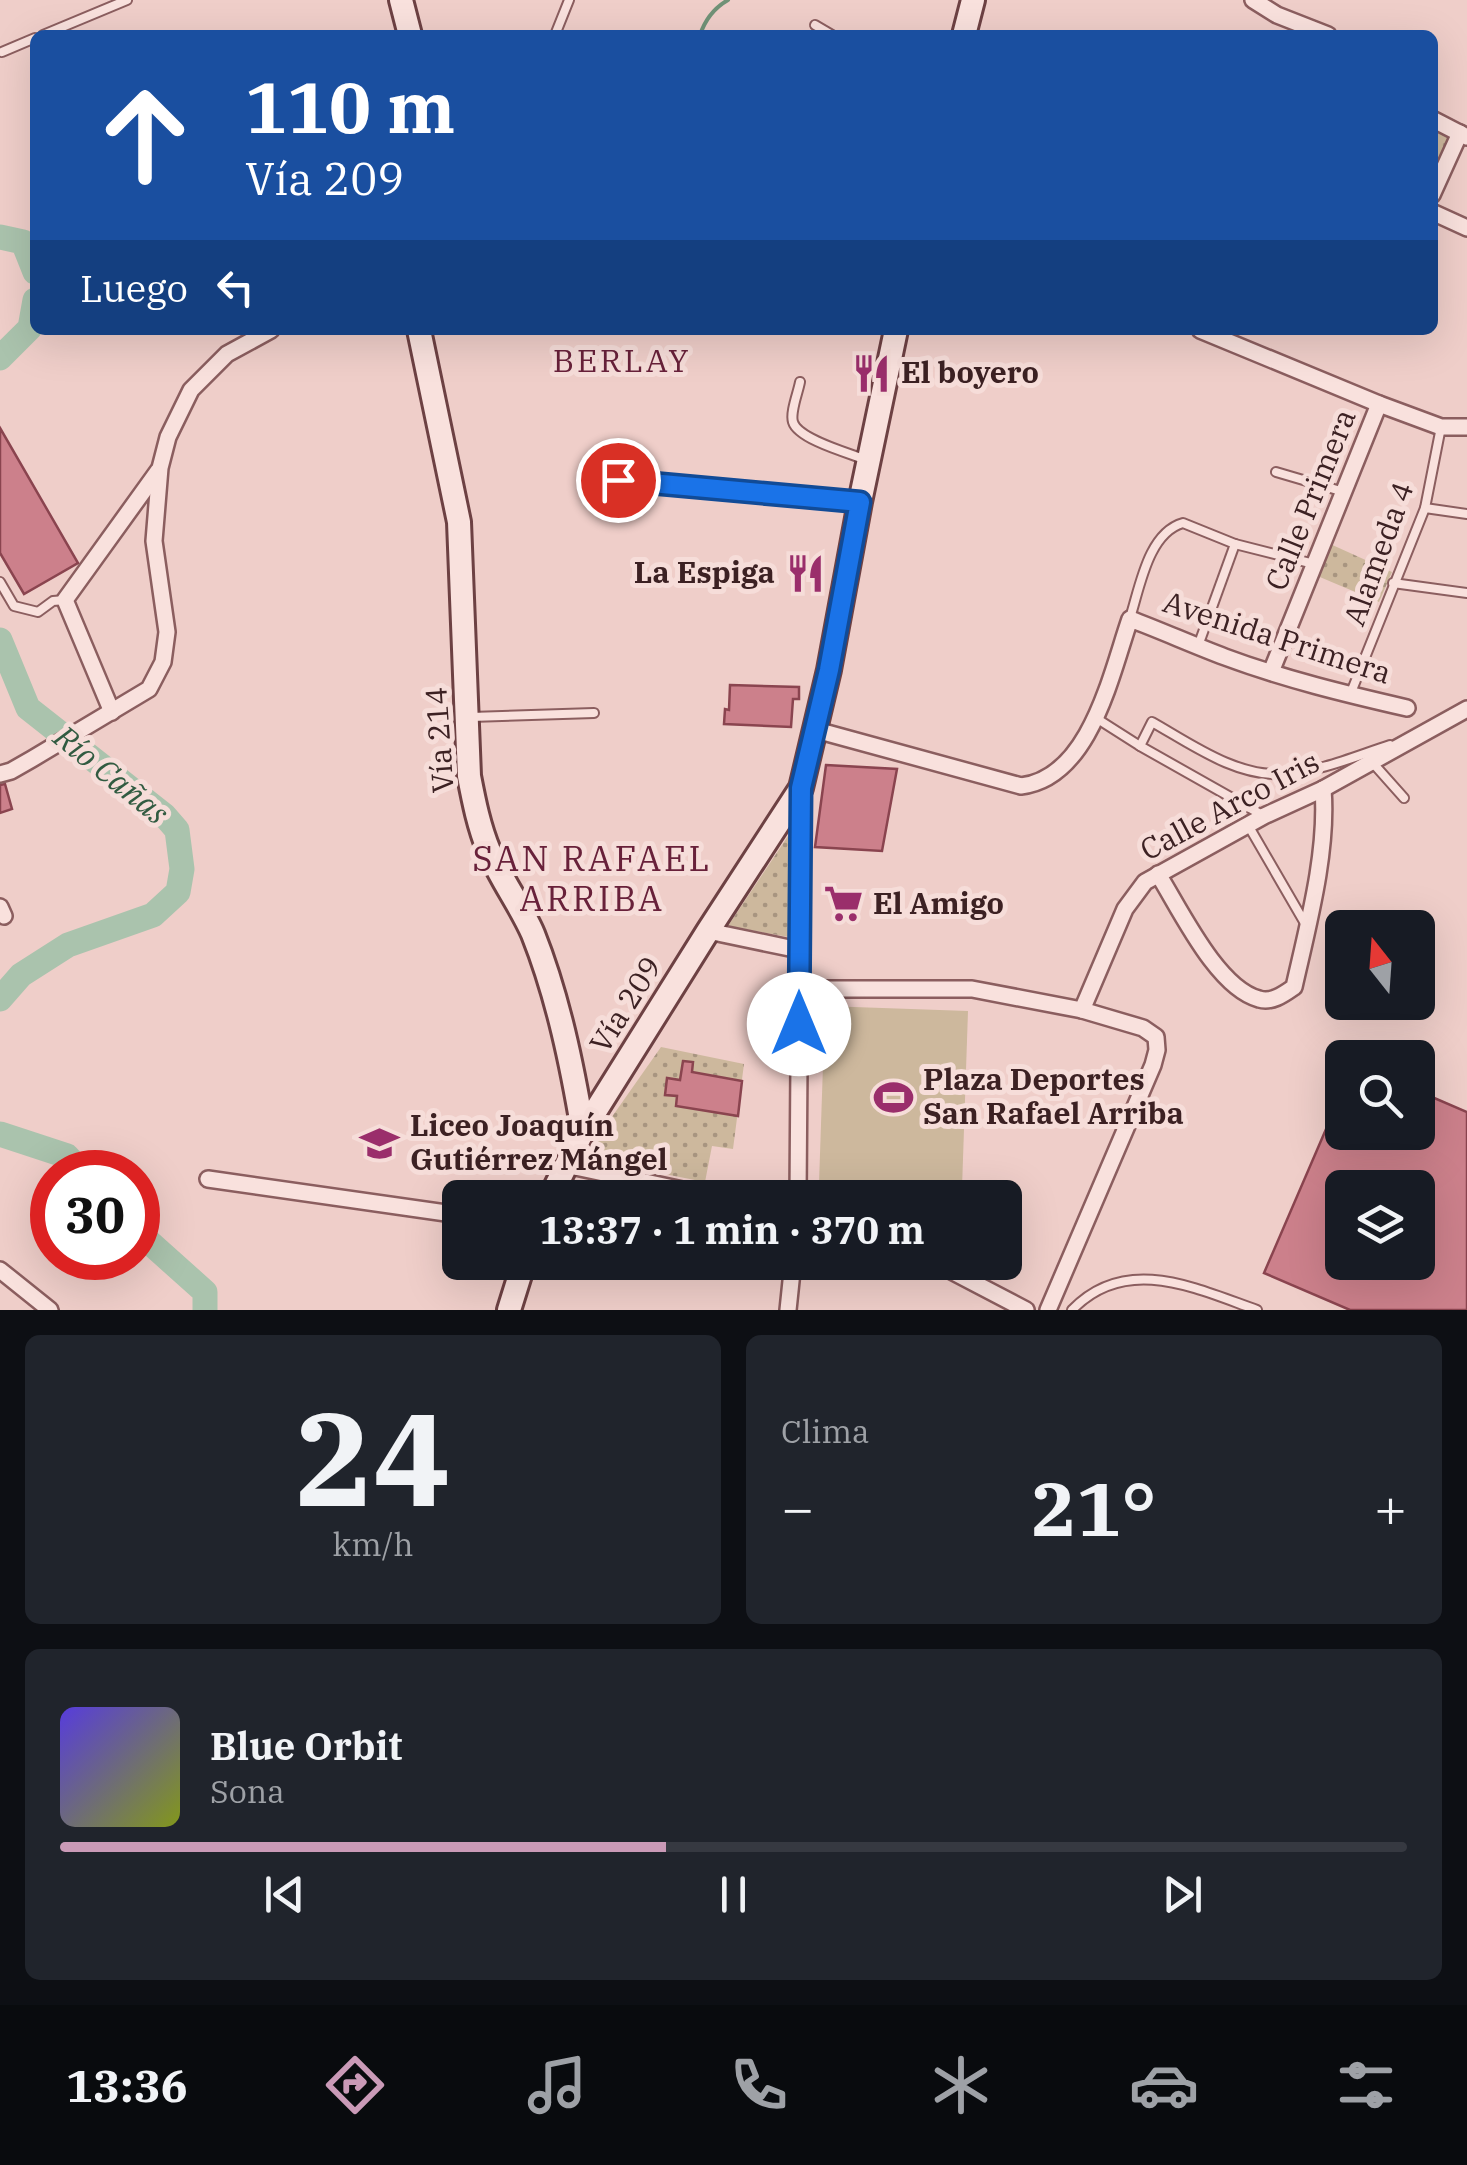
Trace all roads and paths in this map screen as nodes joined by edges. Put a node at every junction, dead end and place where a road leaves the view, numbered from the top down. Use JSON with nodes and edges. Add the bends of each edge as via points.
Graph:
{"nodes":[{"id":1,"x":127,"y":0,"type":"edge"},
{"id":2,"x":400,"y":0,"type":"edge"},
{"id":3,"x":569,"y":0,"type":"edge"},
{"id":4,"x":973,"y":0,"type":"edge"},
{"id":5,"x":1253,"y":0,"type":"edge"},
{"id":6,"x":1280,"y":7,"type":"edge"},
{"id":7,"x":814,"y":24,"type":"dead end"},
{"id":8,"x":55,"y":30,"type":"edge"},
{"id":9,"x":409,"y":30,"type":"edge"},
{"id":10,"x":557,"y":30,"type":"edge"},
{"id":11,"x":824,"y":30,"type":"edge"},
{"id":12,"x":965,"y":30,"type":"edge"},
{"id":13,"x":1319,"y":30,"type":"edge"},
{"id":14,"x":30,"y":40,"type":"edge"},
{"id":15,"x":2,"y":52,"type":"dead end"},
{"id":16,"x":1438,"y":121,"type":"edge"},
{"id":17,"x":1463,"y":135,"type":"edge"},
{"id":18,"x":1438,"y":183,"type":"edge"},
{"id":19,"x":1438,"y":215,"type":"edge"},
{"id":20,"x":1467,"y":228,"type":"edge"},
{"id":21,"x":262,"y":335,"type":"edge"},
{"id":22,"x":420,"y":335,"type":"edge"},
{"id":23,"x":891,"y":335,"type":"edge"},
{"id":24,"x":1212,"y":335,"type":"edge"},
{"id":25,"x":800,"y":382,"type":"dead end"},
{"id":26,"x":1379,"y":404,"type":"junction"},
{"id":27,"x":1441,"y":427,"type":"junction"},
{"id":28,"x":1467,"y":427,"type":"edge"},
{"id":29,"x":868,"y":461,"type":"junction"},
{"id":30,"x":160,"y":468,"type":"junction"},
{"id":31,"x":1276,"y":472,"type":"dead end"},
{"id":32,"x":618,"y":480,"type":"dead end"},
{"id":33,"x":1345,"y":492,"type":"junction"},
{"id":34,"x":860,"y":502,"type":"junction"},
{"id":35,"x":1424,"y":508,"type":"junction"},
{"id":36,"x":1467,"y":514,"type":"edge"},
{"id":37,"x":1235,"y":544,"type":"junction"},
{"id":38,"x":1314,"y":564,"type":"junction"},
{"id":39,"x":0,"y":582,"type":"edge"},
{"id":40,"x":1393,"y":582,"type":"junction"},
{"id":41,"x":1467,"y":594,"type":"edge"},
{"id":42,"x":64,"y":600,"type":"junction"},
{"id":43,"x":1130,"y":619,"type":"junction"},
{"id":44,"x":1198,"y":646,"type":"junction"},
{"id":45,"x":1272,"y":672,"type":"junction"},
{"id":46,"x":1350,"y":695,"type":"junction"},
{"id":47,"x":1407,"y":708,"type":"dead end"},
{"id":48,"x":1467,"y":710,"type":"edge"},
{"id":49,"x":112,"y":712,"type":"junction"},
{"id":50,"x":594,"y":713,"type":"dead end"},
{"id":51,"x":467,"y":717,"type":"junction"},
{"id":52,"x":1096,"y":718,"type":"junction"},
{"id":53,"x":816,"y":730,"type":"junction"},
{"id":54,"x":1420,"y":735,"type":"junction"},
{"id":55,"x":1140,"y":746,"type":"junction"},
{"id":56,"x":1372,"y":762,"type":"junction"},
{"id":57,"x":0,"y":774,"type":"edge"},
{"id":58,"x":801,"y":788,"type":"junction"},
{"id":59,"x":1324,"y":789,"type":"junction"},
{"id":60,"x":1404,"y":798,"type":"dead end"},
{"id":61,"x":1264,"y":816,"type":"junction"},
{"id":62,"x":1248,"y":826,"type":"junction"},
{"id":63,"x":1158,"y":874,"type":"junction"},
{"id":64,"x":1308,"y":928,"type":"junction"},
{"id":65,"x":708,"y":931,"type":"junction"},
{"id":66,"x":799,"y":950,"type":"junction"},
{"id":67,"x":799,"y":989,"type":"junction"},
{"id":68,"x":1082,"y":1010,"type":"junction"},
{"id":69,"x":574,"y":1076,"type":"junction"},
{"id":70,"x":617,"y":1076,"type":"junction"},
{"id":71,"x":582,"y":1131,"type":"junction"},
{"id":72,"x":566,"y":1165,"type":"junction"},
{"id":73,"x":208,"y":1179,"type":"dead end"},
{"id":74,"x":559,"y":1180,"type":"edge"},
{"id":75,"x":636,"y":1180,"type":"edge"},
{"id":76,"x":798,"y":1180,"type":"edge"},
{"id":77,"x":442,"y":1212,"type":"edge"},
{"id":78,"x":0,"y":1270,"type":"edge"},
{"id":79,"x":518,"y":1280,"type":"edge"},
{"id":80,"x":791,"y":1280,"type":"edge"},
{"id":81,"x":968,"y":1280,"type":"edge"},
{"id":82,"x":50,"y":1310,"type":"edge"},
{"id":83,"x":509,"y":1310,"type":"edge"},
{"id":84,"x":788,"y":1310,"type":"edge"},
{"id":85,"x":1026,"y":1310,"type":"edge"},
{"id":86,"x":1048,"y":1310,"type":"edge"},
{"id":87,"x":1072,"y":1310,"type":"edge"},
{"id":88,"x":1257,"y":1310,"type":"edge"}],
"edges":[{"from":1,"to":8,"type":"lane"},
{"from":2,"to":9,"type":"main road"},
{"from":3,"to":10,"type":"lane"},
{"from":4,"to":12,"type":"main road"},
{"from":5,"to":6,"type":"street"},
{"from":6,"to":13,"type":"street"},
{"from":7,"to":11,"type":"lane"},
{"from":14,"to":15,"type":"lane"},
{"from":16,"to":17,"type":"street"},
{"from":17,"to":18,"type":"street"},
{"from":19,"to":20,"type":"street"},
{"from":21,"to":30,"type":"street","via":[[227,354],[191,390]]},
{"from":22,"to":51,"type":"main road","name":"Vía 214","via":[[458,522]]},
{"from":23,"to":29,"type":"main road","name":"Vía 209"},
{"from":24,"to":26,"type":"street"},
{"from":25,"to":29,"type":"lane","via":[[794,426]]},
{"from":26,"to":27,"type":"street"},
{"from":26,"to":33,"type":"street","name":"Calle Primera"},
{"from":27,"to":28,"type":"street"},
{"from":27,"to":35,"type":"lane","name":"Alameda 4"},
{"from":29,"to":34,"type":"main road","name":"Vía 209"},
{"from":30,"to":42,"type":"street"},
{"from":30,"to":49,"type":"street","via":[[154,541],[167,632],[163,662],[149,689]]},
{"from":31,"to":33,"type":"lane"},
{"from":32,"to":34,"type":"street"},
{"from":33,"to":38,"type":"street","name":"Calle Primera"},
{"from":34,"to":53,"type":"main road","name":"Vía 209"},
{"from":35,"to":36,"type":"lane"},
{"from":35,"to":40,"type":"lane","name":"Alameda 4"},
{"from":37,"to":38,"type":"lane"},
{"from":37,"to":43,"type":"lane","via":[[1176,525],[1152,553]]},
{"from":37,"to":44,"type":"lane"},
{"from":38,"to":45,"type":"street","name":"Calle Primera"},
{"from":39,"to":42,"type":"lane","via":[[14,606],[38,612]]},
{"from":40,"to":41,"type":"lane"},
{"from":40,"to":46,"type":"lane","name":"Alameda 4"},
{"from":42,"to":49,"type":"street"},
{"from":43,"to":44,"type":"street","name":"Avenida Primera"},
{"from":43,"to":52,"type":"street"},
{"from":44,"to":45,"type":"street","name":"Avenida Primera"},
{"from":45,"to":46,"type":"street","name":"Avenida Primera"},
{"from":46,"to":47,"type":"street","name":"Avenida Primera"},
{"from":48,"to":54,"type":"street","name":"Calle Arco Iris"},
{"from":49,"to":57,"type":"street"},
{"from":50,"to":51,"type":"lane"},
{"from":51,"to":69,"type":"main road","name":"Vía 214","via":[[476,815],[532,933]]},
{"from":52,"to":53,"type":"street","via":[[1060,768],[1021,786]]},
{"from":52,"to":55,"type":"lane"},
{"from":53,"to":58,"type":"main road","name":"Vía 209"},
{"from":54,"to":55,"type":"lane","via":[[1282,774],[1230,764],[1152,722]]},
{"from":54,"to":56,"type":"street","name":"Calle Arco Iris"},
{"from":55,"to":61,"type":"lane"},
{"from":56,"to":59,"type":"street","name":"Calle Arco Iris"},
{"from":56,"to":60,"type":"lane"},
{"from":58,"to":65,"type":"main road","name":"Vía 209"},
{"from":58,"to":66,"type":"street"},
{"from":59,"to":61,"type":"street","name":"Calle Arco Iris"},
{"from":59,"to":64,"type":"street"},
{"from":61,"to":62,"type":"street","name":"Calle Arco Iris"},
{"from":62,"to":63,"type":"street","name":"Calle Arco Iris"},
{"from":62,"to":64,"type":"lane"},
{"from":63,"to":64,"type":"street","via":[[1220,973],[1259,1000],[1294,987]]},
{"from":63,"to":68,"type":"street","name":"Calle Arco Iris","via":[[1125,908]]},
{"from":65,"to":66,"type":"street"},
{"from":65,"to":70,"type":"main road","name":"Vía 209"},
{"from":66,"to":67,"type":"street"},
{"from":67,"to":68,"type":"street","via":[[972,989]]},
{"from":67,"to":76,"type":"street"},
{"from":68,"to":86,"type":"street","via":[[1151,1032],[1157,1050]]},
{"from":69,"to":70,"type":"main road"},
{"from":69,"to":71,"type":"main road","name":"Vía 214"},
{"from":70,"to":71,"type":"main road","name":"Vía 209"},
{"from":71,"to":72,"type":"main road","name":"Vía 209"},
{"from":72,"to":74,"type":"main road","name":"Vía 209"},
{"from":72,"to":75,"type":"street"},
{"from":73,"to":77,"type":"street"},
{"from":78,"to":82,"type":"street"},
{"from":79,"to":83,"type":"main road"},
{"from":80,"to":84,"type":"street"},
{"from":81,"to":85,"type":"street"},
{"from":87,"to":88,"type":"lane","via":[[1115,1281],[1132,1278],[1186,1285]]}]}
